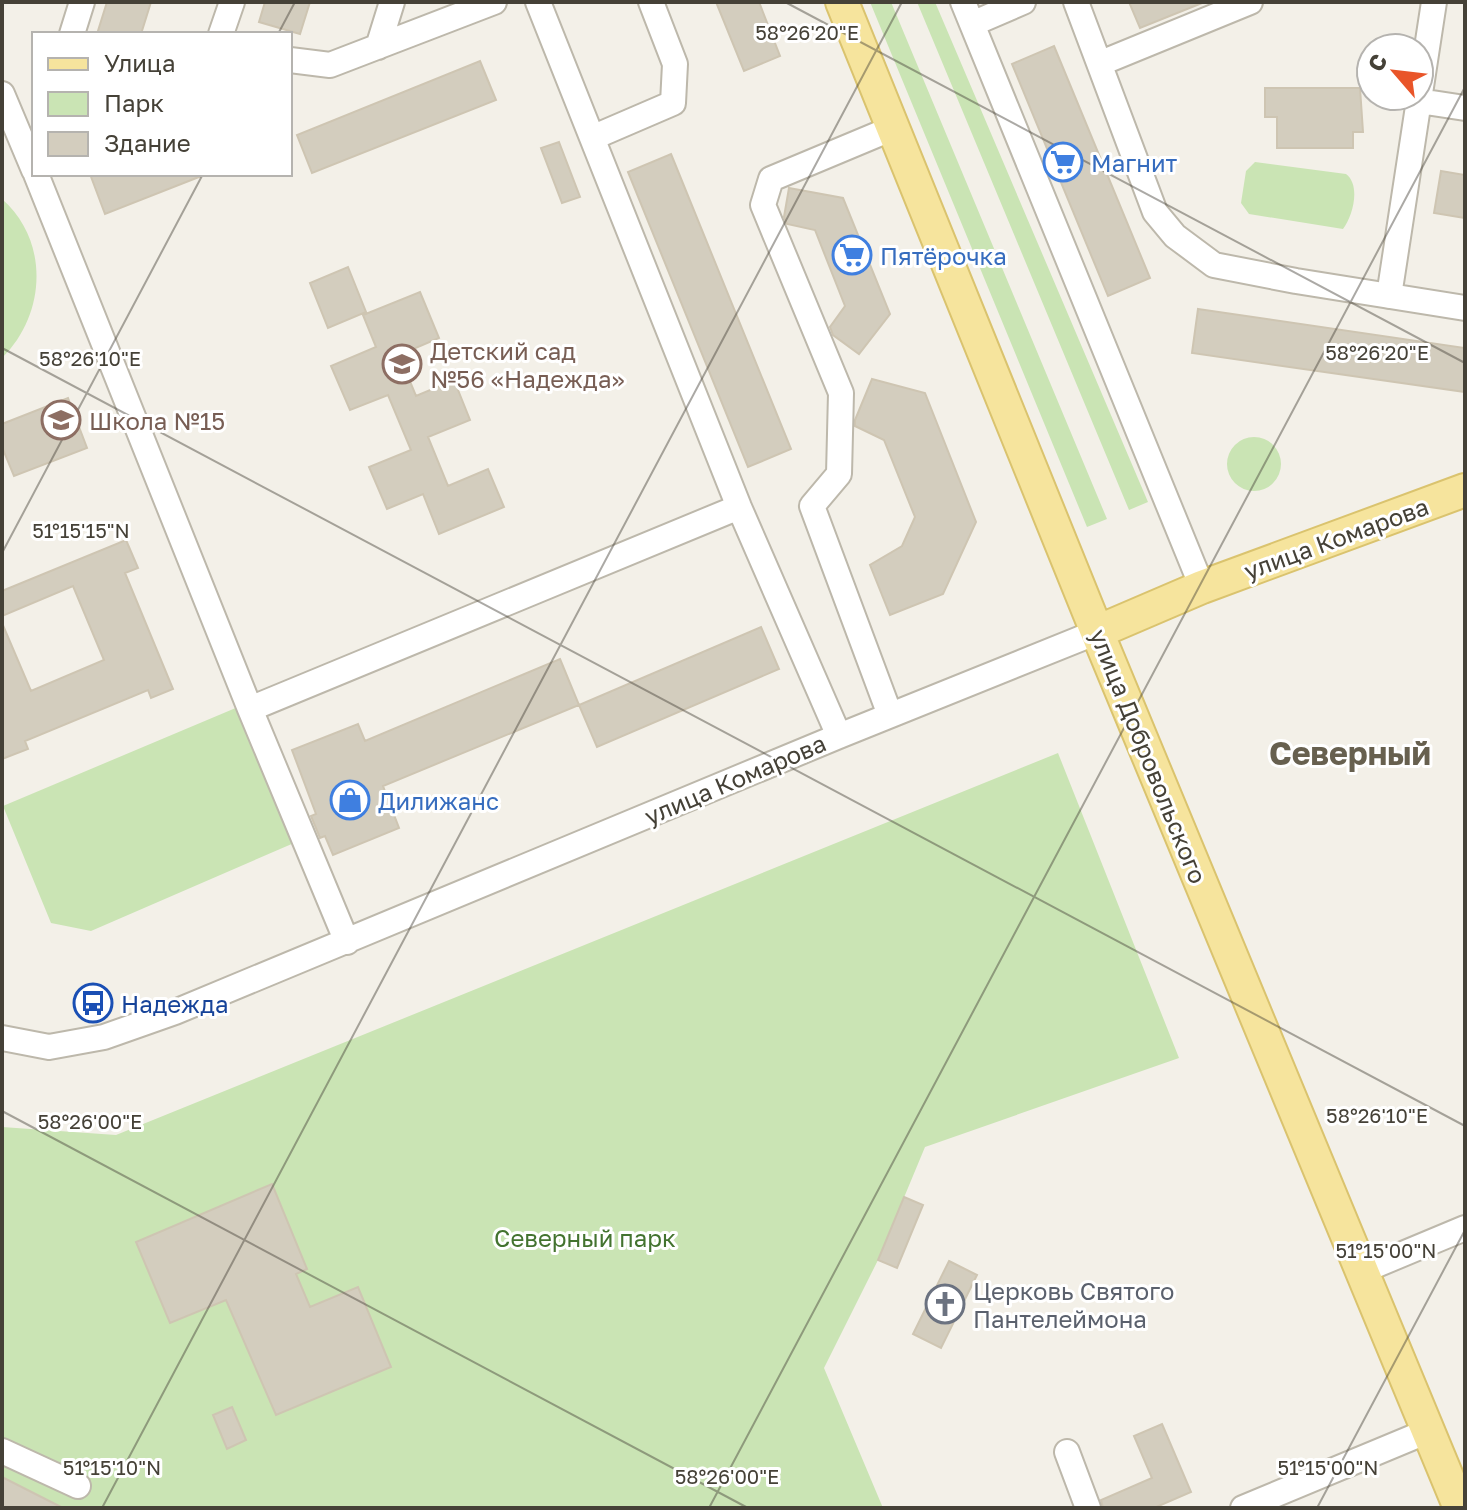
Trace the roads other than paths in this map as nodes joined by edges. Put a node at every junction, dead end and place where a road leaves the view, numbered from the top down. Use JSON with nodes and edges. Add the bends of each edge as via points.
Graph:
{"nodes":[{"id":1,"x":82,"y":2,"type":"edge"},
{"id":2,"x":232,"y":2,"type":"edge"},
{"id":3,"x":392,"y":2,"type":"edge"},
{"id":4,"x":494,"y":2,"type":"edge"},
{"id":5,"x":538,"y":2,"type":"edge"},
{"id":6,"x":651,"y":2,"type":"edge"},
{"id":7,"x":842,"y":2,"type":"edge"},
{"id":8,"x":1023,"y":2,"type":"edge"},
{"id":9,"x":1076,"y":2,"type":"edge"},
{"id":10,"x":1250,"y":2,"type":"edge"},
{"id":11,"x":1434,"y":2,"type":"edge"},
{"id":12,"x":968,"y":13,"type":"edge"},
{"id":13,"x":73,"y":32,"type":"edge"},
{"id":14,"x":222,"y":32,"type":"edge"},
{"id":15,"x":1429,"y":32,"type":"edge"},
{"id":16,"x":378,"y":47,"type":"junction"},
{"id":17,"x":292,"y":60,"type":"edge"},
{"id":18,"x":1101,"y":63,"type":"junction"},
{"id":19,"x":2,"y":94,"type":"edge"},
{"id":20,"x":1435,"y":103,"type":"edge"},
{"id":21,"x":1465,"y":108,"type":"edge"},
{"id":22,"x":1417,"y":112,"type":"edge"},
{"id":23,"x":26,"y":126,"type":"edge"},
{"id":24,"x":893,"y":128,"type":"junction"},
{"id":25,"x":594,"y":137,"type":"junction"},
{"id":26,"x":32,"y":157,"type":"edge"},
{"id":27,"x":37,"y":176,"type":"edge"},
{"id":28,"x":1389,"y":296,"type":"junction"},
{"id":29,"x":1465,"y":308,"type":"edge"},
{"id":30,"x":1465,"y":490,"type":"edge"},
{"id":31,"x":739,"y":507,"type":"junction"},
{"id":32,"x":1202,"y":587,"type":"junction"},
{"id":33,"x":1097,"y":632,"type":"junction"},
{"id":34,"x":250,"y":709,"type":"junction"},
{"id":35,"x":890,"y":715,"type":"junction"},
{"id":36,"x":839,"y":736,"type":"junction"},
{"id":37,"x":347,"y":942,"type":"junction"},
{"id":38,"x":2,"y":1038,"type":"edge"},
{"id":39,"x":1465,"y":1228,"type":"edge"},
{"id":40,"x":1362,"y":1271,"type":"junction"},
{"id":41,"x":1428,"y":1431,"type":"junction"},
{"id":42,"x":2,"y":1451,"type":"edge"},
{"id":43,"x":1067,"y":1452,"type":"dead end"},
{"id":44,"x":78,"y":1486,"type":"dead end"},
{"id":45,"x":1088,"y":1508,"type":"edge"},
{"id":46,"x":1243,"y":1508,"type":"edge"},
{"id":47,"x":1460,"y":1508,"type":"edge"}],
"edges":[{"from":1,"to":13,"type":"street"},
{"from":2,"to":14,"type":"street"},
{"from":3,"to":16,"type":"street"},
{"from":4,"to":16,"type":"street"},
{"from":5,"to":25,"type":"street"},
{"from":6,"to":25,"type":"street","via":[[675,64],[673,103]]},
{"from":7,"to":24,"type":"main road","name":"улица Добровольского"},
{"from":8,"to":12,"type":"street"},
{"from":9,"to":18,"type":"street"},
{"from":10,"to":18,"type":"street"},
{"from":11,"to":15,"type":"street"},
{"from":12,"to":32,"type":"street"},
{"from":16,"to":17,"type":"street","via":[[330,65]]},
{"from":18,"to":28,"type":"street","via":[[1155,212],[1175,236],[1214,265]]},
{"from":19,"to":23,"type":"street"},
{"from":20,"to":21,"type":"street"},
{"from":22,"to":28,"type":"street"},
{"from":23,"to":26,"type":"street"},
{"from":24,"to":33,"type":"main road","name":"улица Добровольского"},
{"from":24,"to":35,"type":"street","via":[[771,179],[763,205],[841,393],[839,474],[812,506]]},
{"from":25,"to":31,"type":"street"},
{"from":27,"to":34,"type":"street"},
{"from":28,"to":29,"type":"street"},
{"from":30,"to":32,"type":"main road","name":"улица Комарова"},
{"from":31,"to":34,"type":"street"},
{"from":31,"to":36,"type":"street"},
{"from":32,"to":33,"type":"main road","name":"улица Комарова"},
{"from":33,"to":35,"type":"street","name":"улица Комарова"},
{"from":33,"to":40,"type":"main road","name":"улица Добровольского"},
{"from":34,"to":37,"type":"street"},
{"from":35,"to":36,"type":"street","name":"улица Комарова"},
{"from":36,"to":37,"type":"street","name":"улица Комарова"},
{"from":37,"to":38,"type":"street","name":"улица Комарова","via":[[104,1037],[49,1047]]},
{"from":39,"to":40,"type":"street"},
{"from":40,"to":41,"type":"main road","name":"улица Добровольского"},
{"from":41,"to":46,"type":"street"},
{"from":41,"to":47,"type":"main road","name":"улица Добровольского"},
{"from":42,"to":44,"type":"street"},
{"from":43,"to":45,"type":"street"}]}
